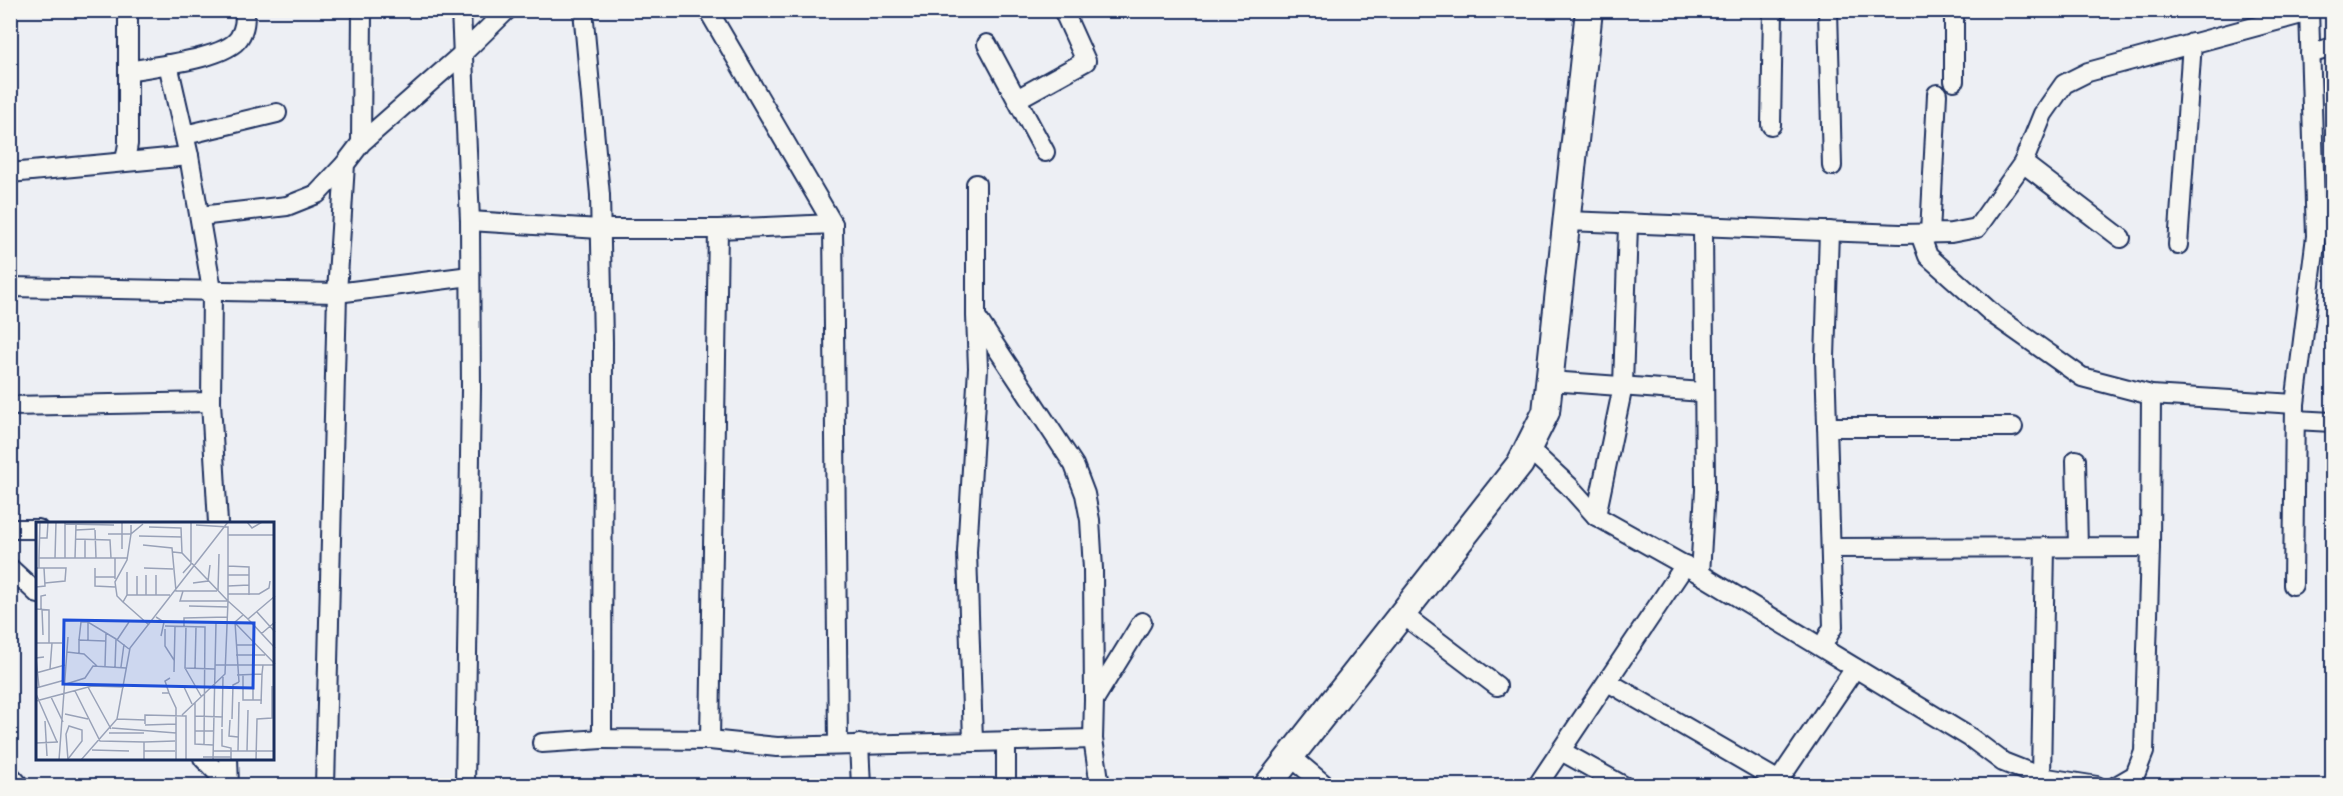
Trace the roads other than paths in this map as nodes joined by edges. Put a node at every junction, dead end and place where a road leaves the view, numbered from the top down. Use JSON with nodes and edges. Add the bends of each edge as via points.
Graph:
{"nodes":[{"id":1,"x":128,"y":10,"type":"edge"},
{"id":2,"x":245,"y":10,"type":"edge"},
{"id":3,"x":362,"y":10,"type":"edge"},
{"id":4,"x":461,"y":10,"type":"edge"},
{"id":5,"x":507,"y":10,"type":"edge"},
{"id":6,"x":583,"y":10,"type":"edge"},
{"id":7,"x":708,"y":10,"type":"edge"},
{"id":8,"x":1063,"y":10,"type":"edge"},
{"id":9,"x":1589,"y":10,"type":"edge"},
{"id":10,"x":1773,"y":10,"type":"edge"},
{"id":11,"x":1828,"y":10,"type":"edge"},
{"id":12,"x":1954,"y":10,"type":"edge"},
{"id":13,"x":2309,"y":11,"type":"edge"},
{"id":14,"x":2192,"y":43,"type":"junction"},
{"id":15,"x":987,"y":44,"type":"dead end"},
{"id":16,"x":2332,"y":47,"type":"edge"},
{"id":17,"x":2310,"y":54,"type":"junction"},
{"id":18,"x":461,"y":55,"type":"junction"},
{"id":19,"x":168,"y":64,"type":"junction"},
{"id":20,"x":128,"y":71,"type":"junction"},
{"id":21,"x":1954,"y":81,"type":"dead end"},
{"id":22,"x":1937,"y":94,"type":"dead end"},
{"id":23,"x":1017,"y":99,"type":"junction"},
{"id":24,"x":277,"y":113,"type":"dead end"},
{"id":25,"x":1771,"y":125,"type":"dead end"},
{"id":26,"x":185,"y":135,"type":"junction"},
{"id":27,"x":361,"y":143,"type":"junction"},
{"id":28,"x":1045,"y":152,"type":"dead end"},
{"id":29,"x":189,"y":156,"type":"junction"},
{"id":30,"x":125,"y":161,"type":"junction"},
{"id":31,"x":2023,"y":163,"type":"junction"},
{"id":32,"x":345,"y":164,"type":"junction"},
{"id":33,"x":1832,"y":166,"type":"dead end"},
{"id":34,"x":10,"y":173,"type":"edge"},
{"id":35,"x":976,"y":184,"type":"dead end"},
{"id":36,"x":200,"y":216,"type":"junction"},
{"id":37,"x":470,"y":221,"type":"junction"},
{"id":38,"x":1567,"y":221,"type":"junction"},
{"id":39,"x":833,"y":224,"type":"junction"},
{"id":40,"x":1628,"y":224,"type":"junction"},
{"id":41,"x":1703,"y":227,"type":"junction"},
{"id":42,"x":600,"y":229,"type":"junction"},
{"id":43,"x":718,"y":229,"type":"junction"},
{"id":44,"x":1829,"y":231,"type":"junction"},
{"id":45,"x":1925,"y":234,"type":"junction"},
{"id":46,"x":2324,"y":234,"type":"edge"},
{"id":47,"x":2121,"y":238,"type":"dead end"},
{"id":48,"x":2178,"y":244,"type":"dead end"},
{"id":49,"x":470,"y":276,"type":"junction"},
{"id":50,"x":10,"y":287,"type":"edge"},
{"id":51,"x":212,"y":290,"type":"junction"},
{"id":52,"x":337,"y":293,"type":"junction"},
{"id":53,"x":976,"y":316,"type":"junction"},
{"id":54,"x":1550,"y":381,"type":"junction"},
{"id":55,"x":1623,"y":386,"type":"junction"},
{"id":56,"x":1703,"y":392,"type":"junction"},
{"id":57,"x":2151,"y":395,"type":"junction"},
{"id":58,"x":211,"y":402,"type":"junction"},
{"id":59,"x":10,"y":406,"type":"edge"},
{"id":60,"x":2295,"y":412,"type":"junction"},
{"id":61,"x":2332,"y":422,"type":"edge"},
{"id":62,"x":1827,"y":427,"type":"junction"},
{"id":63,"x":2013,"y":427,"type":"dead end"},
{"id":64,"x":1528,"y":448,"type":"junction"},
{"id":65,"x":2076,"y":460,"type":"dead end"},
{"id":66,"x":1596,"y":516,"type":"junction"},
{"id":67,"x":218,"y":522,"type":"edge"},
{"id":68,"x":36,"y":528,"type":"edge"},
{"id":69,"x":10,"y":529,"type":"edge"},
{"id":70,"x":2150,"y":546,"type":"junction"},
{"id":71,"x":2045,"y":547,"type":"junction"},
{"id":72,"x":2078,"y":547,"type":"junction"},
{"id":73,"x":1831,"y":549,"type":"junction"},
{"id":74,"x":10,"y":567,"type":"edge"},
{"id":75,"x":1692,"y":570,"type":"junction"},
{"id":76,"x":2293,"y":585,"type":"dead end"},
{"id":77,"x":36,"y":592,"type":"edge"},
{"id":78,"x":1402,"y":614,"type":"junction"},
{"id":79,"x":1142,"y":622,"type":"dead end"},
{"id":80,"x":1822,"y":647,"type":"junction"},
{"id":81,"x":1855,"y":668,"type":"junction"},
{"id":82,"x":1608,"y":682,"type":"junction"},
{"id":83,"x":1497,"y":686,"type":"dead end"},
{"id":84,"x":1094,"y":700,"type":"junction"},
{"id":85,"x":602,"y":739,"type":"junction"},
{"id":86,"x":1093,"y":739,"type":"junction"},
{"id":87,"x":710,"y":740,"type":"junction"},
{"id":88,"x":973,"y":741,"type":"junction"},
{"id":89,"x":1006,"y":741,"type":"junction"},
{"id":90,"x":542,"y":743,"type":"dead end"},
{"id":91,"x":859,"y":744,"type":"junction"},
{"id":92,"x":838,"y":745,"type":"junction"},
{"id":93,"x":1561,"y":751,"type":"junction"},
{"id":94,"x":1290,"y":756,"type":"junction"},
{"id":95,"x":203,"y":760,"type":"edge"},
{"id":96,"x":228,"y":760,"type":"edge"},
{"id":97,"x":10,"y":775,"type":"edge"},
{"id":98,"x":2041,"y":777,"type":"junction"},
{"id":99,"x":1777,"y":783,"type":"edge"},
{"id":100,"x":229,"y":785,"type":"edge"},
{"id":101,"x":20,"y":786,"type":"edge"},
{"id":102,"x":325,"y":786,"type":"edge"},
{"id":103,"x":465,"y":786,"type":"edge"},
{"id":104,"x":861,"y":786,"type":"edge"},
{"id":105,"x":1006,"y":786,"type":"edge"},
{"id":106,"x":1100,"y":786,"type":"edge"},
{"id":107,"x":1267,"y":786,"type":"edge"},
{"id":108,"x":1326,"y":786,"type":"edge"},
{"id":109,"x":1537,"y":786,"type":"edge"},
{"id":110,"x":1624,"y":786,"type":"edge"},
{"id":111,"x":2097,"y":786,"type":"edge"},
{"id":112,"x":2116,"y":786,"type":"edge"}],
"edges":[{"from":1,"to":20,"type":"street"},
{"from":2,"to":19,"type":"street","via":[[239,40],[216,55]]},
{"from":3,"to":27,"type":"street"},
{"from":4,"to":18,"type":"street"},
{"from":5,"to":18,"type":"street"},
{"from":6,"to":42,"type":"street"},
{"from":7,"to":39,"type":"street"},
{"from":8,"to":23,"type":"street","via":[[1086,61]]},
{"from":9,"to":38,"type":"street"},
{"from":10,"to":25,"type":"street"},
{"from":11,"to":33,"type":"street"},
{"from":12,"to":21,"type":"street"},
{"from":13,"to":14,"type":"street"},
{"from":13,"to":17,"type":"street"},
{"from":14,"to":31,"type":"street","via":[[2088,72],[2064,84],[2043,114]]},
{"from":14,"to":48,"type":"street"},
{"from":15,"to":23,"type":"street"},
{"from":16,"to":17,"type":"street"},
{"from":17,"to":46,"type":"street"},
{"from":18,"to":27,"type":"street"},
{"from":18,"to":37,"type":"street"},
{"from":19,"to":20,"type":"street"},
{"from":19,"to":26,"type":"street"},
{"from":20,"to":30,"type":"street"},
{"from":22,"to":45,"type":"street"},
{"from":23,"to":28,"type":"street"},
{"from":24,"to":26,"type":"street"},
{"from":26,"to":29,"type":"street"},
{"from":27,"to":32,"type":"street"},
{"from":29,"to":30,"type":"street"},
{"from":29,"to":36,"type":"street"},
{"from":30,"to":34,"type":"street"},
{"from":31,"to":45,"type":"street","via":[[1977,228]]},
{"from":31,"to":47,"type":"street"},
{"from":32,"to":36,"type":"street","via":[[316,194],[287,206]]},
{"from":32,"to":52,"type":"street"},
{"from":35,"to":53,"type":"street"},
{"from":36,"to":51,"type":"street"},
{"from":37,"to":42,"type":"street"},
{"from":37,"to":49,"type":"street"},
{"from":38,"to":40,"type":"street"},
{"from":38,"to":54,"type":"street"},
{"from":39,"to":43,"type":"street"},
{"from":39,"to":92,"type":"street"},
{"from":40,"to":41,"type":"street"},
{"from":40,"to":55,"type":"street"},
{"from":41,"to":44,"type":"street"},
{"from":41,"to":56,"type":"street"},
{"from":42,"to":43,"type":"street"},
{"from":42,"to":85,"type":"street"},
{"from":43,"to":87,"type":"street"},
{"from":44,"to":45,"type":"street"},
{"from":44,"to":62,"type":"street"},
{"from":45,"to":57,"type":"street","via":[[1928,256],[1994,315],[2082,377]]},
{"from":46,"to":60,"type":"street"},
{"from":49,"to":52,"type":"street"},
{"from":49,"to":103,"type":"street"},
{"from":50,"to":51,"type":"street"},
{"from":51,"to":52,"type":"street"},
{"from":51,"to":58,"type":"street"},
{"from":52,"to":102,"type":"street"},
{"from":53,"to":84,"type":"street","via":[[1074,465],[1085,494],[1093,569]]},
{"from":53,"to":88,"type":"street","via":[[978,368],[967,552]]},
{"from":54,"to":55,"type":"street"},
{"from":54,"to":64,"type":"street","via":[[1546,412]]},
{"from":55,"to":56,"type":"street"},
{"from":55,"to":66,"type":"street"},
{"from":56,"to":75,"type":"street","via":[[1705,490]]},
{"from":57,"to":60,"type":"street"},
{"from":57,"to":70,"type":"street"},
{"from":58,"to":59,"type":"street"},
{"from":58,"to":67,"type":"street"},
{"from":60,"to":61,"type":"street"},
{"from":60,"to":76,"type":"street"},
{"from":62,"to":63,"type":"street"},
{"from":62,"to":73,"type":"street"},
{"from":64,"to":66,"type":"street"},
{"from":64,"to":78,"type":"street","via":[[1520,464]]},
{"from":65,"to":72,"type":"street"},
{"from":66,"to":75,"type":"street"},
{"from":68,"to":69,"type":"street"},
{"from":70,"to":72,"type":"street"},
{"from":70,"to":112,"type":"street","via":[[2144,752],[2135,776]]},
{"from":71,"to":72,"type":"street"},
{"from":71,"to":73,"type":"street"},
{"from":71,"to":98,"type":"street"},
{"from":73,"to":80,"type":"street","via":[[1833,627]]},
{"from":74,"to":77,"type":"street"},
{"from":75,"to":80,"type":"street"},
{"from":75,"to":82,"type":"street"},
{"from":78,"to":83,"type":"street"},
{"from":78,"to":94,"type":"street"},
{"from":79,"to":84,"type":"street"},
{"from":80,"to":81,"type":"street"},
{"from":81,"to":98,"type":"street","via":[[1971,738],[2003,762]]},
{"from":81,"to":99,"type":"street"},
{"from":82,"to":93,"type":"street"},
{"from":82,"to":99,"type":"street"},
{"from":84,"to":86,"type":"street"},
{"from":85,"to":87,"type":"street"},
{"from":85,"to":90,"type":"street"},
{"from":86,"to":89,"type":"street"},
{"from":86,"to":106,"type":"street"},
{"from":87,"to":92,"type":"street","via":[[777,747]]},
{"from":88,"to":89,"type":"street"},
{"from":88,"to":91,"type":"street"},
{"from":89,"to":105,"type":"street"},
{"from":91,"to":92,"type":"street"},
{"from":91,"to":104,"type":"street"},
{"from":93,"to":109,"type":"street"},
{"from":93,"to":110,"type":"street"},
{"from":94,"to":107,"type":"street"},
{"from":94,"to":108,"type":"street"},
{"from":95,"to":100,"type":"street"},
{"from":96,"to":100,"type":"street"},
{"from":97,"to":101,"type":"street"},
{"from":98,"to":111,"type":"street"}]}
